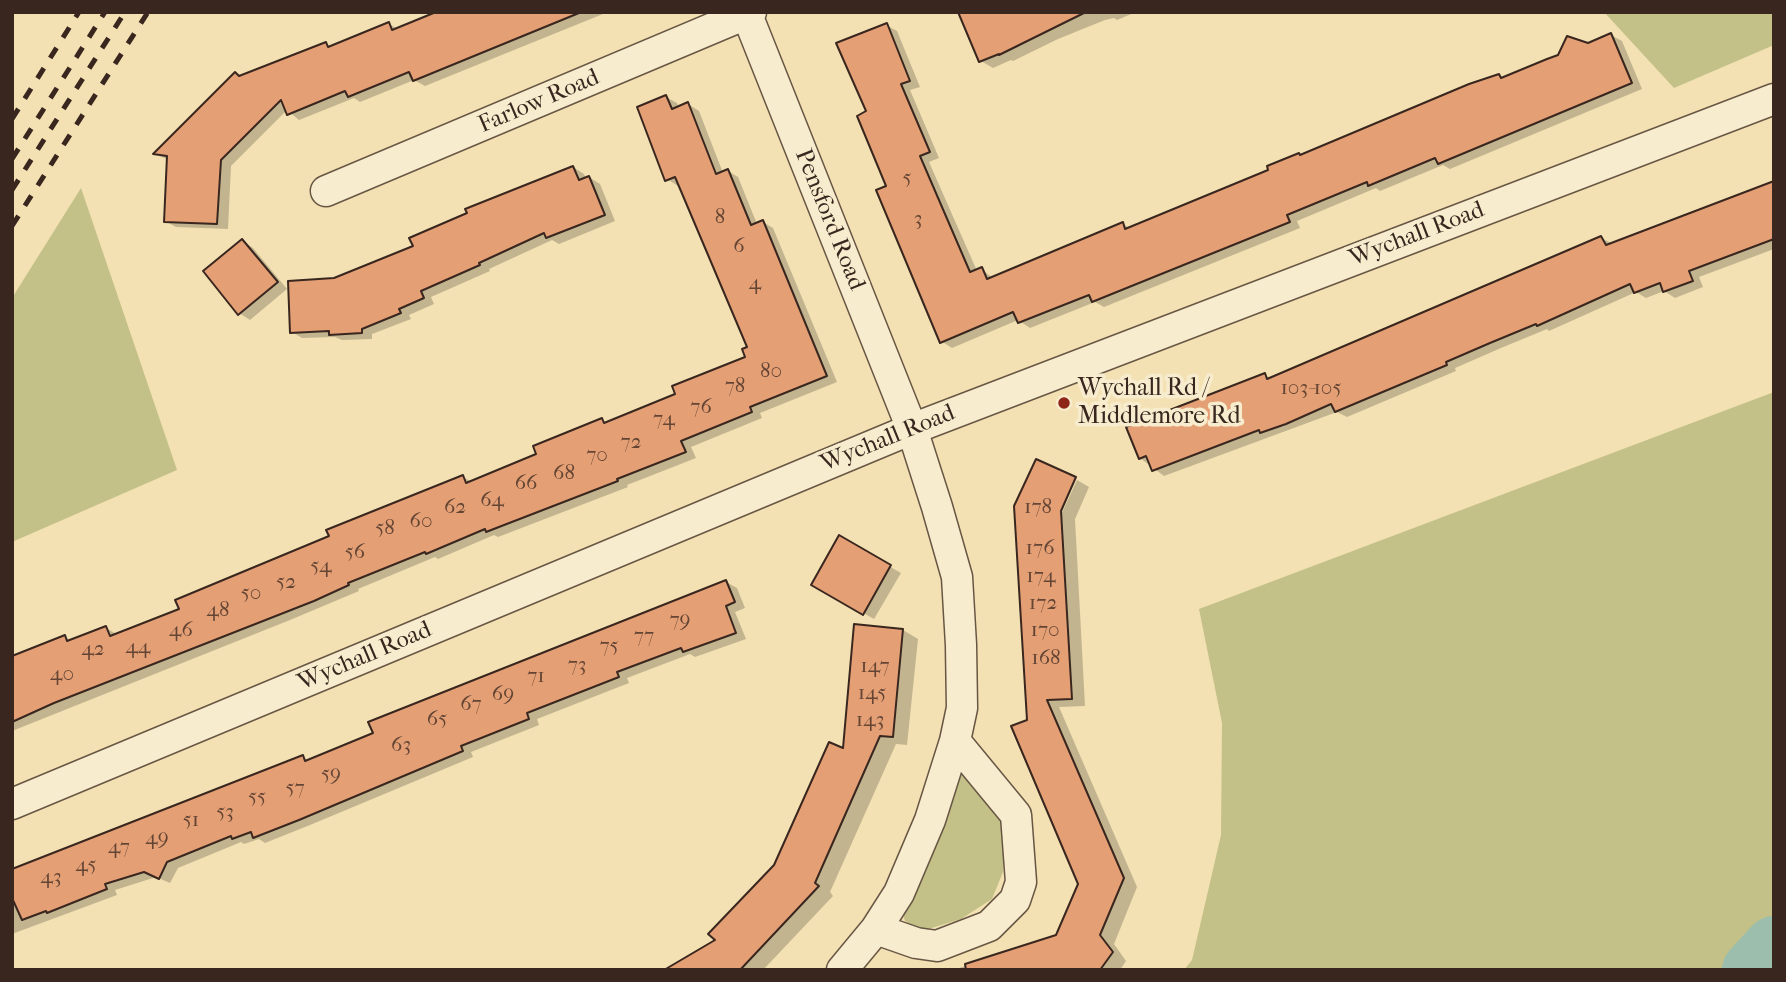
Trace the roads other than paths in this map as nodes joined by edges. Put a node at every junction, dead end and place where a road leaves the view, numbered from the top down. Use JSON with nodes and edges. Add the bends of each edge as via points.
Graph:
{"nodes":[{"id":1,"x":748,"y":13,"type":"edge"},
{"id":2,"x":1774,"y":99,"type":"edge"},
{"id":3,"x":327,"y":191,"type":"dead end"},
{"id":4,"x":912,"y":429,"type":"junction"},
{"id":5,"x":955,"y":741,"type":"junction"},
{"id":6,"x":12,"y":804,"type":"edge"},
{"id":7,"x":876,"y":929,"type":"junction"},
{"id":8,"x":842,"y":970,"type":"edge"}],
"edges":[{"from":1,"to":3,"type":"street","name":"Farlow Road"},
{"from":1,"to":4,"type":"street","name":"Pensford Road"},
{"from":2,"to":4,"type":"street","name":"Wychall Road"},
{"from":4,"to":5,"type":"street","name":"Pensford Road","via":[[957,577],[962,708]]},
{"from":4,"to":6,"type":"street","name":"Wychall Road"},
{"from":5,"to":7,"type":"street","name":"Pensford Road","via":[[930,820],[899,892]]},
{"from":5,"to":7,"type":"street","via":[[1016,815],[1021,882],[1015,900],[989,926],[937,946]]},
{"from":7,"to":8,"type":"street","name":"Pensford Road"}]}
